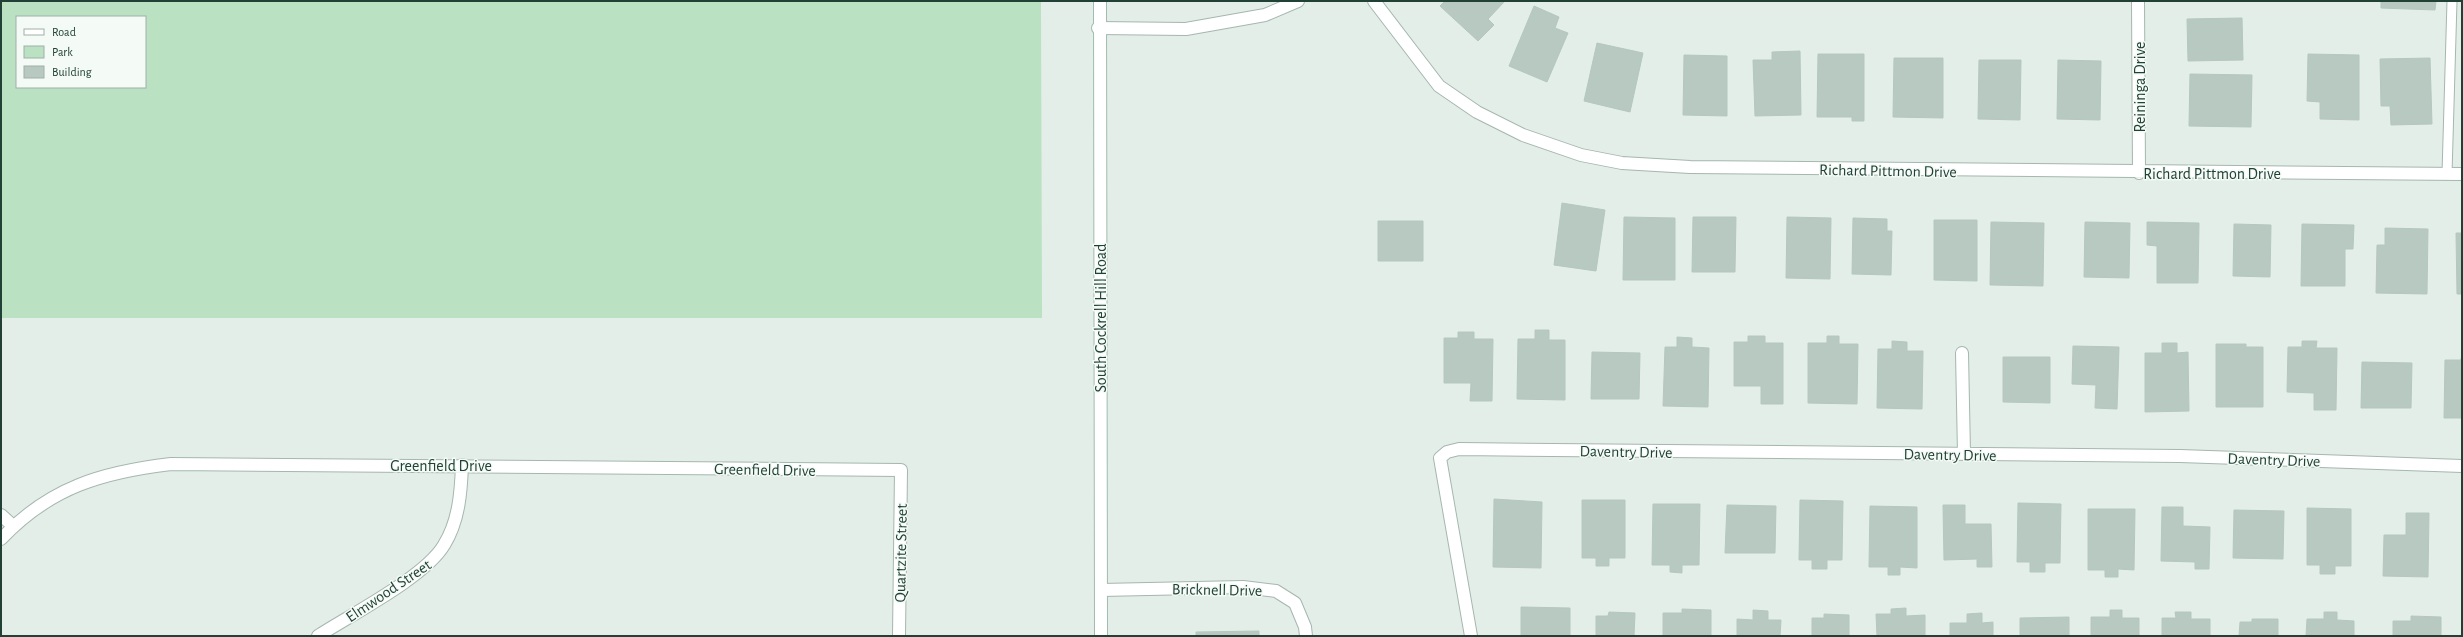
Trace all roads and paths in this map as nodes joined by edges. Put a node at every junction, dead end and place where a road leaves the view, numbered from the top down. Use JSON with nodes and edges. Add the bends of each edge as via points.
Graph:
{"nodes":[{"id":1,"x":1100,"y":1,"type":"edge"},
{"id":2,"x":1298,"y":1,"type":"edge"},
{"id":3,"x":1374,"y":1,"type":"edge"},
{"id":4,"x":2138,"y":1,"type":"edge"},
{"id":5,"x":2452,"y":1,"type":"edge"},
{"id":6,"x":1098,"y":28,"type":"junction"},
{"id":7,"x":2139,"y":173,"type":"junction"},
{"id":8,"x":2448,"y":174,"type":"junction"},
{"id":9,"x":2462,"y":174,"type":"edge"},
{"id":10,"x":1962,"y":353,"type":"dead end"},
{"id":11,"x":1964,"y":454,"type":"junction"},
{"id":12,"x":462,"y":465,"type":"junction"},
{"id":13,"x":2462,"y":466,"type":"edge"},
{"id":14,"x":901,"y":470,"type":"joint"},
{"id":15,"x":1,"y":515,"type":"edge"},
{"id":16,"x":13,"y":526,"type":"junction"},
{"id":17,"x":1,"y":539,"type":"edge"},
{"id":18,"x":1101,"y":590,"type":"junction"},
{"id":19,"x":318,"y":636,"type":"edge"},
{"id":20,"x":899,"y":636,"type":"edge"},
{"id":21,"x":1101,"y":636,"type":"edge"},
{"id":22,"x":1306,"y":636,"type":"edge"},
{"id":23,"x":1472,"y":636,"type":"edge"}],
"edges":[{"from":1,"to":6,"type":"street","name":"South Cockrell Hill Road"},
{"from":2,"to":6,"type":"street","via":[[1265,15],[1186,29]]},
{"from":3,"to":7,"type":"street","name":"Richard Pittmon Drive","via":[[1439,86],[1477,112],[1523,135],[1581,155],[1622,163],[1690,167]]},
{"from":4,"to":7,"type":"street","name":"Reininga Drive"},
{"from":5,"to":8,"type":"lane"},
{"from":6,"to":18,"type":"street","name":"South Cockrell Hill Road"},
{"from":7,"to":8,"type":"street","name":"Richard Pittmon Drive"},
{"from":8,"to":9,"type":"street","name":"Richard Pittmon Drive"},
{"from":10,"to":11,"type":"street"},
{"from":11,"to":13,"type":"street","name":"Daventry Drive","via":[[2180,456]]},
{"from":11,"to":23,"type":"street","name":"Daventry Drive","via":[[1459,450],[1447,452],[1440,458]]},
{"from":12,"to":14,"type":"street","name":"Greenfield Drive"},
{"from":12,"to":16,"type":"street","name":"Greenfield Drive","via":[[171,464],[128,469],[83,482],[49,500]]},
{"from":12,"to":19,"type":"street","name":"Elmwood Street","via":[[460,497],[454,524],[445,545],[432,562]]},
{"from":14,"to":20,"type":"street","name":"Quartzite Street"},
{"from":15,"to":16,"type":"street"},
{"from":16,"to":17,"type":"street","name":"Greenfield Drive"},
{"from":18,"to":21,"type":"street","name":"South Cockrell Hill Road"},
{"from":18,"to":22,"type":"street","name":"Bricknell Drive","via":[[1243,587],[1276,591],[1295,603],[1306,627]]}]}
